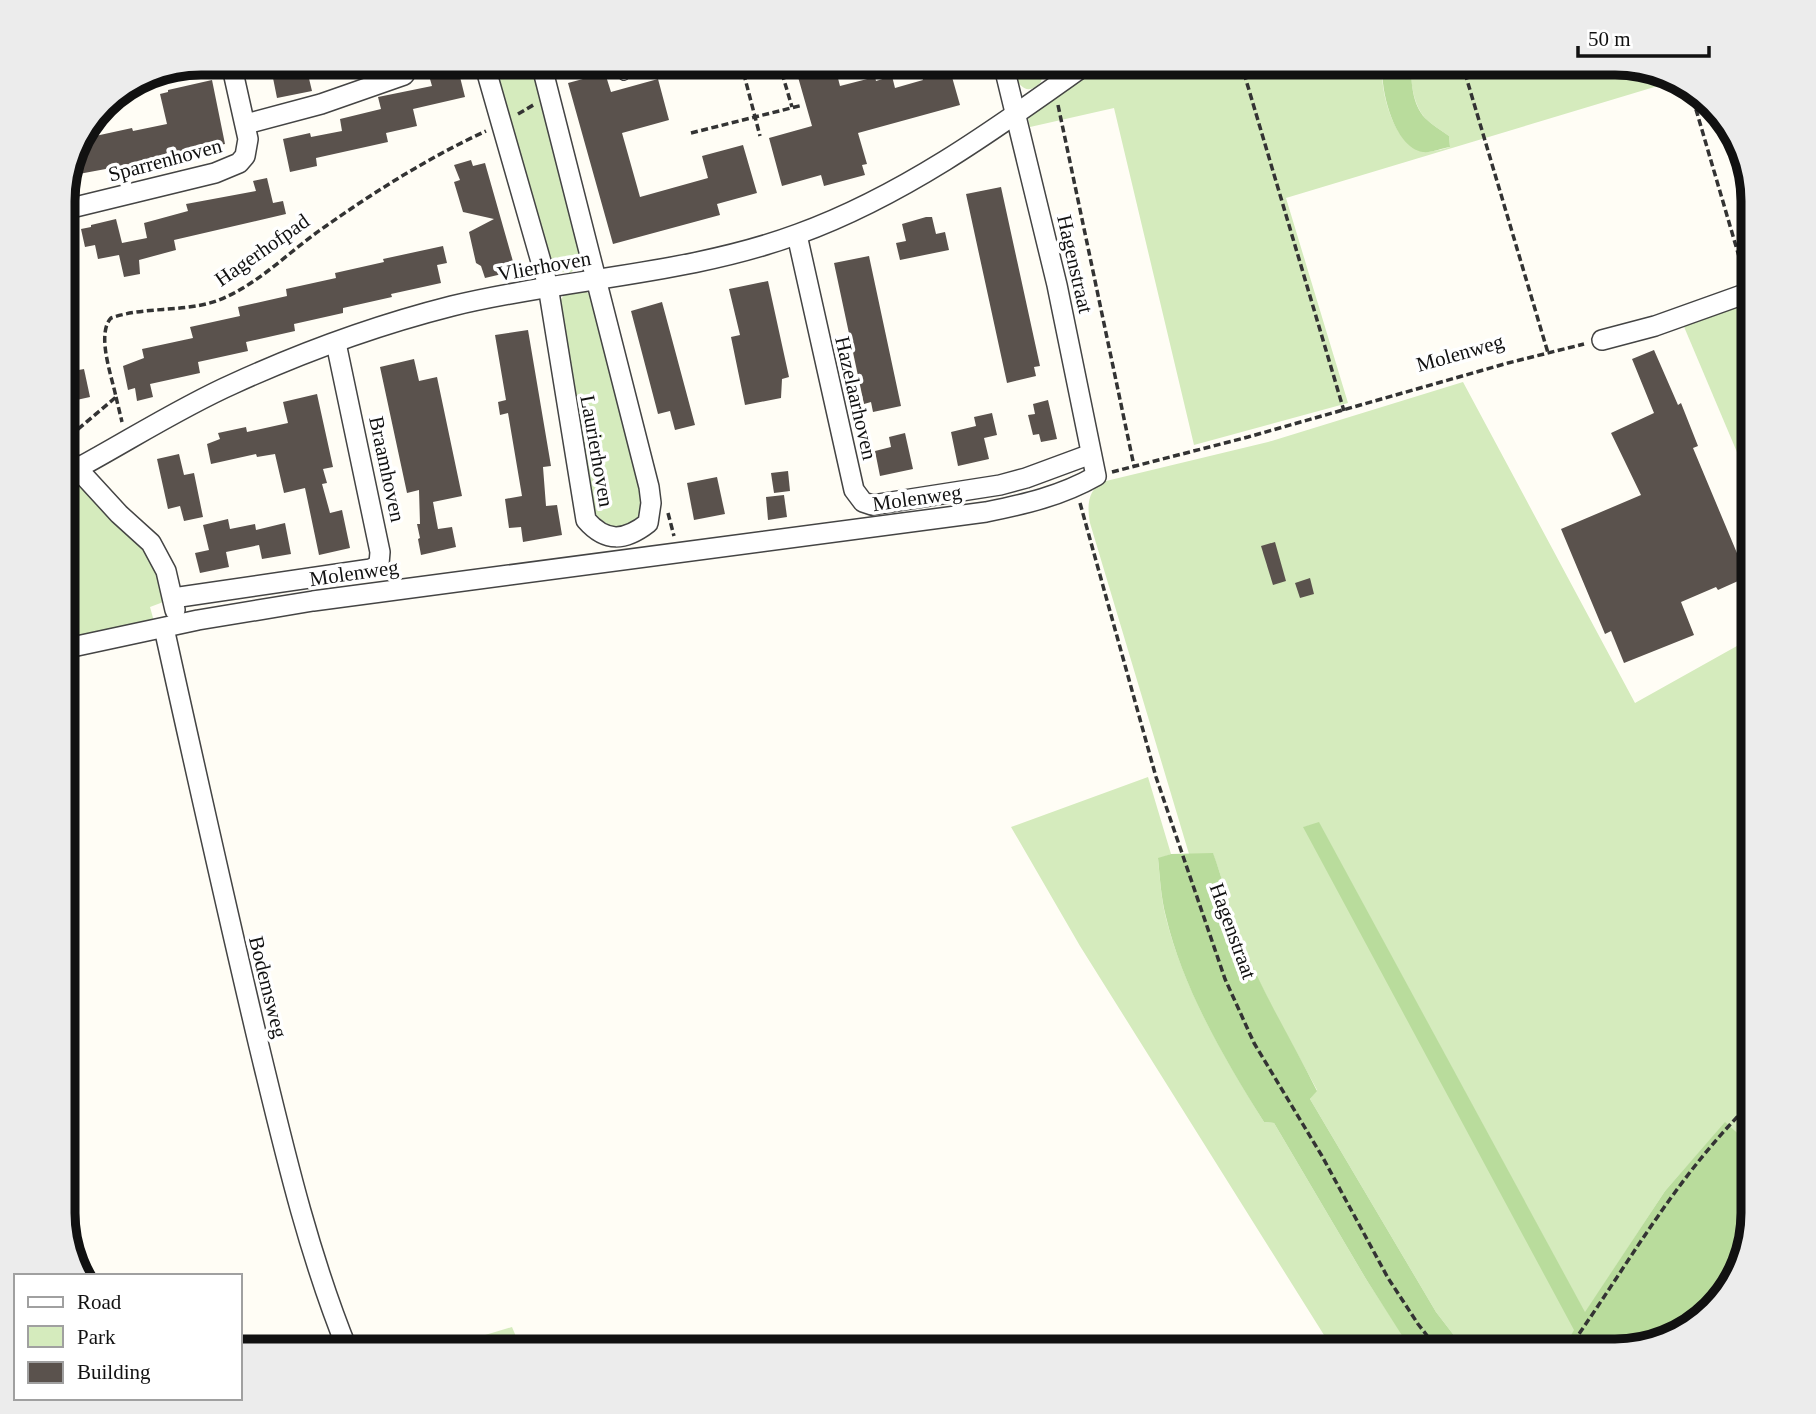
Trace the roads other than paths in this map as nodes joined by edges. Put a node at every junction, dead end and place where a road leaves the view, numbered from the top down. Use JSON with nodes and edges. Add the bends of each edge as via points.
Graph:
{"nodes":[{"id":1,"x":1006,"y":75,"type":"edge"},
{"id":2,"x":1070,"y":75,"type":"edge"},
{"id":3,"x":234,"y":76,"type":"edge"},
{"id":4,"x":402,"y":76,"type":"edge"},
{"id":5,"x":488,"y":76,"type":"edge"},
{"id":6,"x":544,"y":76,"type":"edge"},
{"id":7,"x":1016,"y":112,"type":"junction"},
{"id":8,"x":246,"y":124,"type":"junction"},
{"id":9,"x":76,"y":207,"type":"edge"},
{"id":10,"x":797,"y":234,"type":"junction"},
{"id":11,"x":597,"y":280,"type":"junction"},
{"id":12,"x":548,"y":286,"type":"junction"},
{"id":13,"x":1741,"y":296,"type":"edge"},
{"id":14,"x":1602,"y":340,"type":"road end"},
{"id":15,"x":336,"y":343,"type":"junction"},
{"id":16,"x":1091,"y":454,"type":"junction"},
{"id":17,"x":78,"y":468,"type":"joint"},
{"id":18,"x":1096,"y":476,"type":"joint"},
{"id":19,"x":173,"y":598,"type":"junction"},
{"id":20,"x":171,"y":626,"type":"junction"},
{"id":21,"x":76,"y":646,"type":"edge"},
{"id":22,"x":344,"y":1339,"type":"edge"}],
"edges":[{"from":1,"to":7,"type":"street","name":"Hagenstraat"},
{"from":2,"to":7,"type":"street","name":"Vlierhoven"},
{"from":3,"to":8,"type":"street","name":"Sparrenhoven"},
{"from":4,"to":8,"type":"street","name":"Sparrenhoven"},
{"from":5,"to":12,"type":"street","name":"Laurierhoven"},
{"from":6,"to":11,"type":"street","name":"Laurierhoven"},
{"from":7,"to":10,"type":"street","name":"Vlierhoven","via":[[890,192]]},
{"from":7,"to":16,"type":"street","name":"Hagenstraat"},
{"from":8,"to":9,"type":"street","name":"Sparrenhoven","via":[[245,156],[231,167]]},
{"from":10,"to":11,"type":"street","name":"Vlierhoven","via":[[723,257]]},
{"from":10,"to":16,"type":"street","name":"Hazelaarhoven","via":[[854,490],[863,502],[872,505],[1000,485]]},
{"from":11,"to":12,"type":"street","name":"Vlierhoven"},
{"from":11,"to":12,"type":"street","name":"Laurierhoven","via":[[651,503],[648,523],[633,534],[614,537],[596,532],[586,520]]},
{"from":12,"to":15,"type":"street","name":"Vlierhoven","via":[[451,306]]},
{"from":13,"to":14,"type":"street"},
{"from":15,"to":17,"type":"street","name":"Vlierhoven","via":[[232,384]]},
{"from":15,"to":19,"type":"street","name":"Braamhoven","via":[[379,564],[371,569]]},
{"from":16,"to":18,"type":"street","name":"Hagenstraat"},
{"from":17,"to":19,"type":"street","name":"Bodemsweg","via":[[151,543],[166,571]]},
{"from":18,"to":20,"type":"street","name":"Molenweg","via":[[1044,499],[960,516],[313,601]]},
{"from":19,"to":20,"type":"street","name":"Bodemsweg"},
{"from":20,"to":21,"type":"street","name":"Molenweg"},
{"from":20,"to":22,"type":"street","name":"Bodemsweg","via":[[226,907],[290,1172]]}]}
